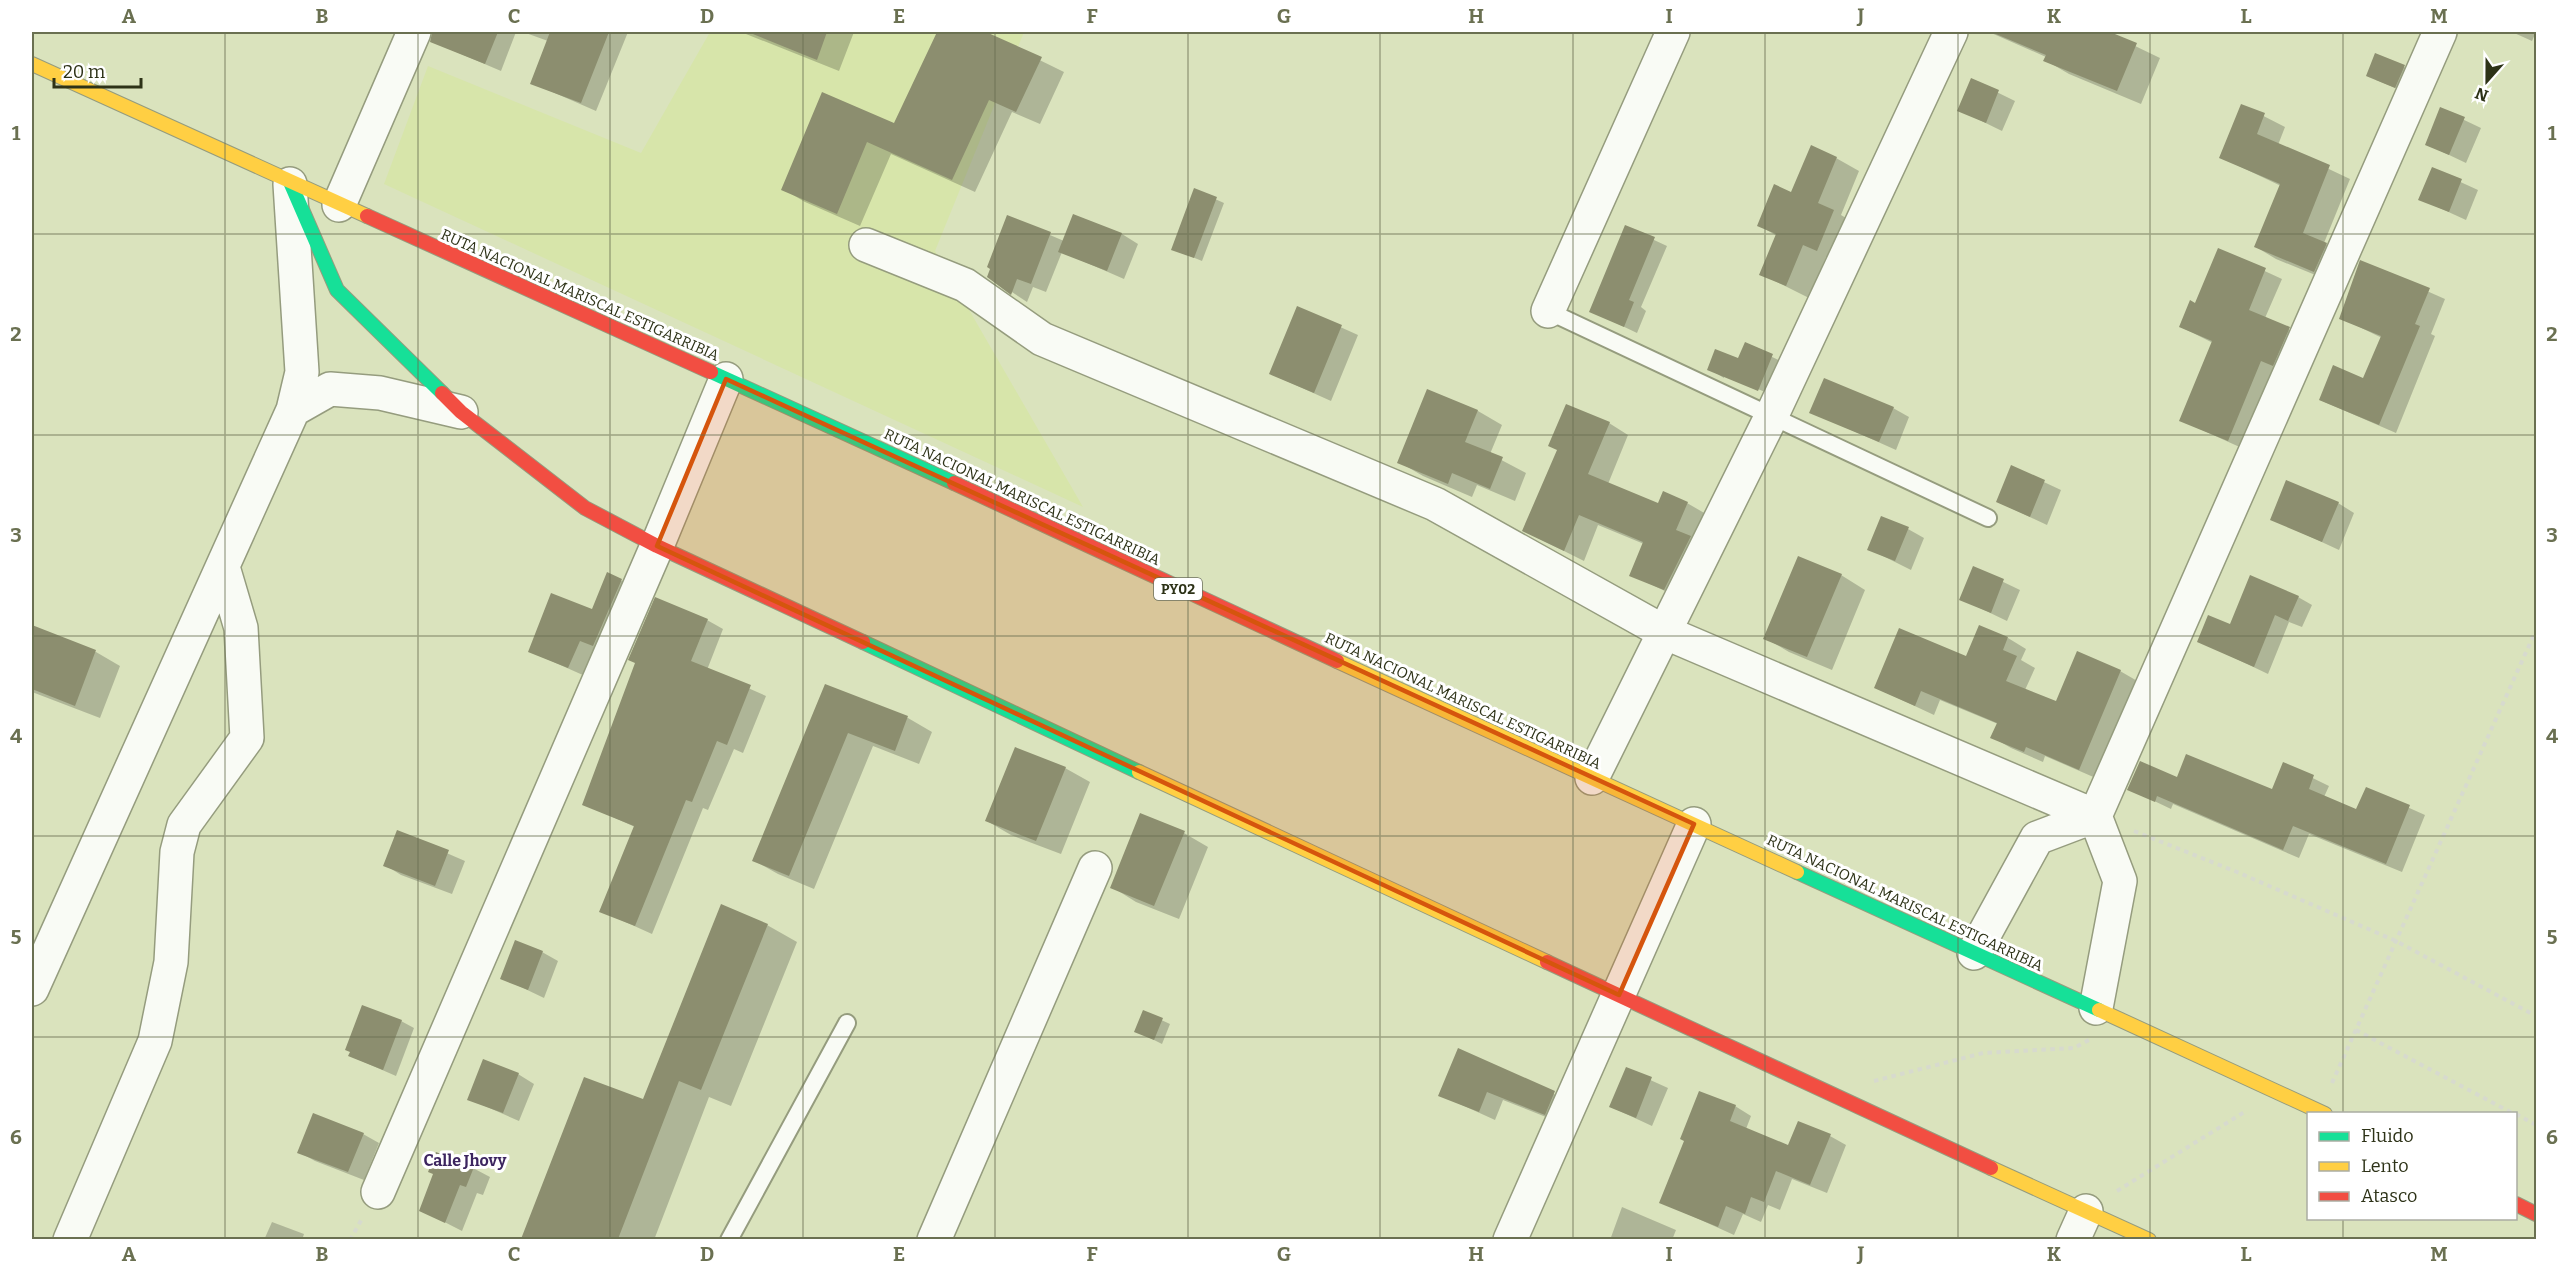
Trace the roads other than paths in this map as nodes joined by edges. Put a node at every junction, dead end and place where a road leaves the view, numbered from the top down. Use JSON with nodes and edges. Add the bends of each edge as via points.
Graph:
{"nodes":[{"id":1,"x":414,"y":32,"type":"edge"},
{"id":2,"x":1673,"y":32,"type":"edge"},
{"id":3,"x":1951,"y":32,"type":"edge"},
{"id":4,"x":2440,"y":32,"type":"edge"},
{"id":5,"x":32,"y":64,"type":"edge"},
{"id":6,"x":290,"y":182,"type":"junction"},
{"id":7,"x":339,"y":205,"type":"junction"},
{"id":8,"x":866,"y":245,"type":"dead end"},
{"id":9,"x":1548,"y":311,"type":"joint"},
{"id":10,"x":726,"y":379,"type":"junction"},
{"id":11,"x":293,"y":410,"type":"junction"},
{"id":12,"x":461,"y":411,"type":"junction"},
{"id":13,"x":1771,"y":417,"type":"junction"},
{"id":14,"x":1988,"y":518,"type":"dead end"},
{"id":15,"x":657,"y":546,"type":"junction"},
{"id":16,"x":223,"y":567,"type":"junction"},
{"id":17,"x":1664,"y":632,"type":"junction"},
{"id":18,"x":1592,"y":778,"type":"junction"},
{"id":19,"x":2095,"y":816,"type":"junction"},
{"id":20,"x":1694,"y":824,"type":"junction"},
{"id":21,"x":1095,"y":868,"type":"dead end"},
{"id":22,"x":1974,"y":953,"type":"junction"},
{"id":23,"x":32,"y":989,"type":"edge"},
{"id":24,"x":1619,"y":995,"type":"junction"},
{"id":25,"x":2109,"y":1014,"type":"junction"},
{"id":26,"x":847,"y":1023,"type":"dead end"},
{"id":27,"x":2322,"y":1112,"type":"edge"},
{"id":28,"x":378,"y":1192,"type":"dead end"},
{"id":29,"x":2517,"y":1204,"type":"edge"},
{"id":30,"x":2536,"y":1214,"type":"edge"},
{"id":31,"x":2079,"y":1225,"type":"edge"},
{"id":32,"x":70,"y":1239,"type":"edge"},
{"id":33,"x":729,"y":1239,"type":"edge"},
{"id":34,"x":934,"y":1239,"type":"edge"},
{"id":35,"x":1510,"y":1239,"type":"edge"},
{"id":36,"x":2150,"y":1239,"type":"edge"}],
"edges":[{"from":1,"to":7,"type":"street"},
{"from":2,"to":9,"type":"street"},
{"from":3,"to":13,"type":"street"},
{"from":4,"to":19,"type":"street"},
{"from":5,"to":6,"type":"main road","name":"RUTA NACIONAL MARISCAL ESTIGARRIBIA","number":"PY02"},
{"from":6,"to":7,"type":"main road","name":"RUTA NACIONAL MARISCAL ESTIGARRIBIA","number":"PY02"},
{"from":6,"to":11,"type":"street","via":[[302,372]]},
{"from":6,"to":12,"type":"main road","via":[[337,290]]},
{"from":7,"to":10,"type":"main road","name":"RUTA NACIONAL MARISCAL ESTIGARRIBIA","number":"PY02"},
{"from":8,"to":17,"type":"street","via":[[965,285],[1042,339],[1435,504]]},
{"from":9,"to":13,"type":"lane"},
{"from":10,"to":15,"type":"street"},
{"from":10,"to":18,"type":"main road","name":"RUTA NACIONAL MARISCAL ESTIGARRIBIA","number":"PY02"},
{"from":11,"to":12,"type":"street","via":[[330,389],[380,393]]},
{"from":11,"to":16,"type":"street"},
{"from":12,"to":15,"type":"main road","via":[[585,508]]},
{"from":13,"to":14,"type":"lane"},
{"from":13,"to":17,"type":"street"},
{"from":15,"to":24,"type":"main road"},
{"from":15,"to":28,"type":"street"},
{"from":16,"to":23,"type":"street"},
{"from":16,"to":32,"type":"street","via":[[241,628],[247,738],[184,825],[177,852],[171,962],[155,1041]]},
{"from":17,"to":18,"type":"street"},
{"from":17,"to":19,"type":"street"},
{"from":18,"to":20,"type":"main road","name":"RUTA NACIONAL MARISCAL ESTIGARRIBIA","number":"PY02"},
{"from":19,"to":22,"type":"street","via":[[2037,838]]},
{"from":19,"to":25,"type":"street","via":[[2120,881]]},
{"from":20,"to":22,"type":"main road","name":"RUTA NACIONAL MARISCAL ESTIGARRIBIA","number":"PY02"},
{"from":20,"to":24,"type":"street"},
{"from":21,"to":34,"type":"street"},
{"from":22,"to":25,"type":"main road","name":"RUTA NACIONAL MARISCAL ESTIGARRIBIA","number":"PY02"},
{"from":24,"to":31,"type":"main road"},
{"from":24,"to":35,"type":"street"},
{"from":25,"to":27,"type":"main road","name":"RUTA NACIONAL MARISCAL ESTIGARRIBIA","number":"PY02"},
{"from":26,"to":33,"type":"lane"},
{"from":29,"to":30,"type":"main road"},
{"from":31,"to":36,"type":"main road"}]}
